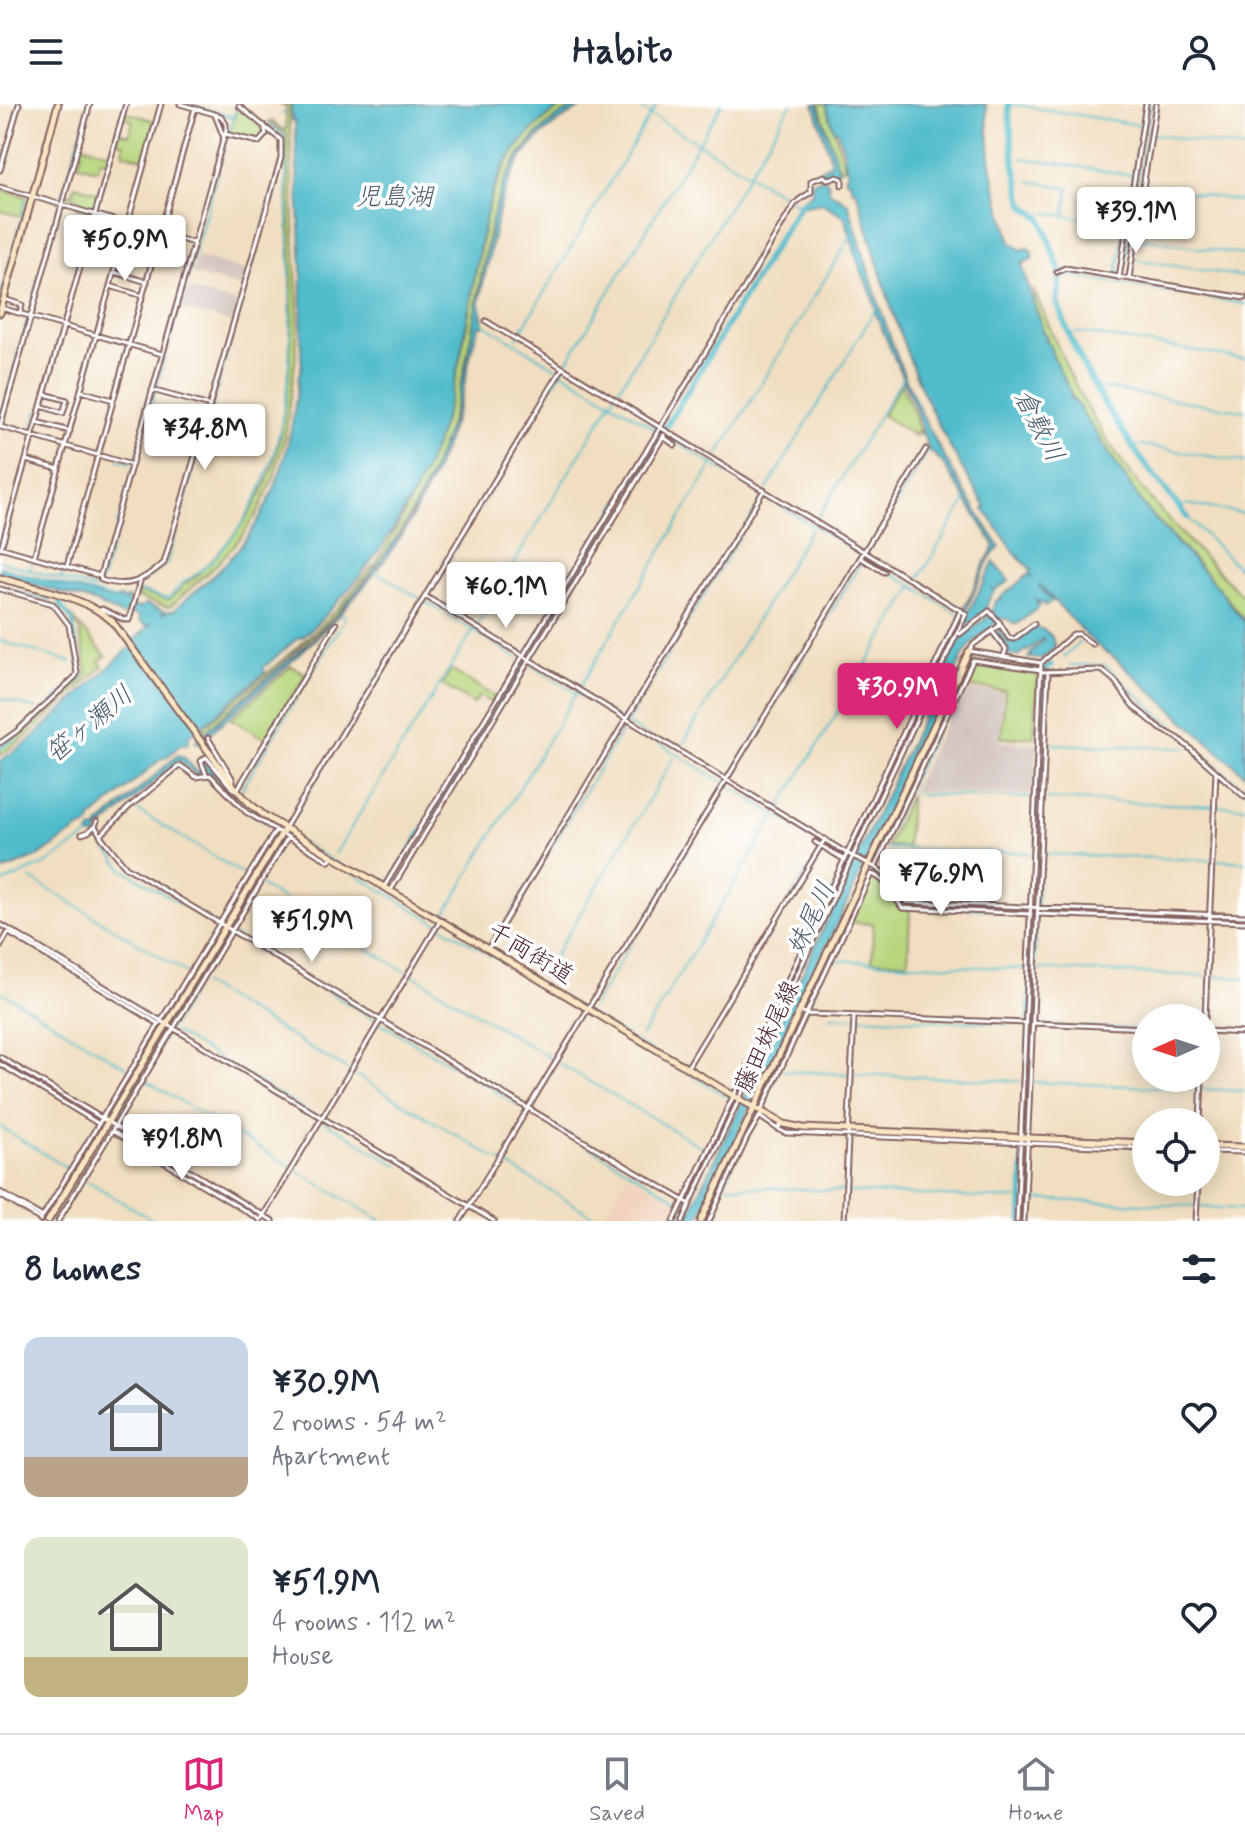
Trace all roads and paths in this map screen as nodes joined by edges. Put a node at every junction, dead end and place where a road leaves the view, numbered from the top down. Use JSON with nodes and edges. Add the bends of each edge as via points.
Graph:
{"nodes":[{"id":1,"x":19,"y":104,"type":"edge"},
{"id":2,"x":58,"y":104,"type":"edge"},
{"id":3,"x":90,"y":104,"type":"edge"},
{"id":4,"x":126,"y":104,"type":"edge"},
{"id":5,"x":161,"y":104,"type":"edge"},
{"id":6,"x":180,"y":104,"type":"edge"},
{"id":7,"x":1146,"y":104,"type":"edge"},
{"id":8,"x":1156,"y":104,"type":"edge"},
{"id":9,"x":239,"y":106,"type":"edge"},
{"id":10,"x":195,"y":108,"type":"junction"},
{"id":11,"x":264,"y":125,"type":"junction"},
{"id":12,"x":226,"y":135,"type":"junction"},
{"id":13,"x":0,"y":170,"type":"edge"},
{"id":14,"x":842,"y":185,"type":"dead end"},
{"id":15,"x":0,"y":187,"type":"edge"},
{"id":16,"x":32,"y":197,"type":"junction"},
{"id":17,"x":61,"y":205,"type":"junction"},
{"id":18,"x":95,"y":215,"type":"junction"},
{"id":19,"x":127,"y":224,"type":"junction"},
{"id":20,"x":160,"y":233,"type":"junction"},
{"id":21,"x":194,"y":243,"type":"junction"},
{"id":22,"x":114,"y":272,"type":"junction"},
{"id":23,"x":1057,"y":272,"type":"dead end"},
{"id":24,"x":1119,"y":278,"type":"junction"},
{"id":25,"x":1129,"y":279,"type":"junction"},
{"id":26,"x":147,"y":282,"type":"junction"},
{"id":27,"x":110,"y":286,"type":"junction"},
{"id":28,"x":143,"y":296,"type":"junction"},
{"id":29,"x":1245,"y":298,"type":"edge"},
{"id":30,"x":4,"y":299,"type":"junction"},
{"id":31,"x":0,"y":309,"type":"edge"},
{"id":32,"x":20,"y":313,"type":"junction"},
{"id":33,"x":30,"y":316,"type":"junction"},
{"id":34,"x":486,"y":321,"type":"dead end"},
{"id":35,"x":64,"y":326,"type":"junction"},
{"id":36,"x":96,"y":335,"type":"junction"},
{"id":37,"x":129,"y":344,"type":"junction"},
{"id":38,"x":162,"y":354,"type":"junction"},
{"id":39,"x":562,"y":370,"type":"junction"},
{"id":40,"x":81,"y":391,"type":"junction"},
{"id":41,"x":154,"y":391,"type":"junction"},
{"id":42,"x":44,"y":394,"type":"junction"},
{"id":43,"x":113,"y":400,"type":"junction"},
{"id":44,"x":41,"y":406,"type":"junction"},
{"id":45,"x":210,"y":406,"type":"junction"},
{"id":46,"x":36,"y":422,"type":"junction"},
{"id":47,"x":0,"y":427,"type":"edge"},
{"id":48,"x":70,"y":431,"type":"junction"},
{"id":49,"x":663,"y":432,"type":"junction"},
{"id":50,"x":32,"y":436,"type":"junction"},
{"id":51,"x":66,"y":445,"type":"junction"},
{"id":52,"x":675,"y":445,"type":"dead end"},
{"id":53,"x":926,"y":449,"type":"dead end"},
{"id":54,"x":98,"y":455,"type":"junction"},
{"id":55,"x":26,"y":460,"type":"junction"},
{"id":56,"x":132,"y":465,"type":"junction"},
{"id":57,"x":58,"y":469,"type":"junction"},
{"id":58,"x":763,"y":493,"type":"junction"},
{"id":59,"x":0,"y":548,"type":"edge"},
{"id":60,"x":864,"y":555,"type":"junction"},
{"id":61,"x":34,"y":557,"type":"junction"},
{"id":62,"x":67,"y":566,"type":"junction"},
{"id":63,"x":884,"y":572,"type":"dead end"},
{"id":64,"x":0,"y":578,"type":"edge"},
{"id":65,"x":101,"y":579,"type":"junction"},
{"id":66,"x":140,"y":580,"type":"junction"},
{"id":67,"x":0,"y":589,"type":"edge"},
{"id":68,"x":54,"y":593,"type":"junction"},
{"id":69,"x":425,"y":598,"type":"junction"},
{"id":70,"x":53,"y":604,"type":"junction"},
{"id":71,"x":100,"y":610,"type":"junction"},
{"id":72,"x":961,"y":612,"type":"junction"},
{"id":73,"x":336,"y":624,"type":"dead end"},
{"id":74,"x":1000,"y":624,"type":"junction"},
{"id":75,"x":1034,"y":624,"type":"dead end"},
{"id":76,"x":992,"y":631,"type":"junction"},
{"id":77,"x":957,"y":636,"type":"junction"},
{"id":78,"x":1087,"y":649,"type":"dead end"},
{"id":79,"x":969,"y":651,"type":"junction"},
{"id":80,"x":1004,"y":657,"type":"junction"},
{"id":81,"x":527,"y":660,"type":"junction"},
{"id":82,"x":1041,"y":663,"type":"junction"},
{"id":83,"x":1044,"y":672,"type":"junction"},
{"id":84,"x":626,"y":721,"type":"junction"},
{"id":85,"x":208,"y":738,"type":"dead end"},
{"id":86,"x":0,"y":743,"type":"edge"},
{"id":87,"x":920,"y":766,"type":"junction"},
{"id":88,"x":205,"y":772,"type":"junction"},
{"id":89,"x":1216,"y":772,"type":"junction"},
{"id":90,"x":728,"y":780,"type":"junction"},
{"id":91,"x":232,"y":783,"type":"junction"},
{"id":92,"x":237,"y":790,"type":"junction"},
{"id":93,"x":1245,"y":797,"type":"edge"},
{"id":94,"x":98,"y":829,"type":"junction"},
{"id":95,"x":280,"y":831,"type":"junction"},
{"id":96,"x":82,"y":834,"type":"dead end"},
{"id":97,"x":288,"y":837,"type":"junction"},
{"id":98,"x":815,"y":842,"type":"dead end"},
{"id":99,"x":823,"y":843,"type":"junction"},
{"id":100,"x":1037,"y":852,"type":"junction"},
{"id":101,"x":851,"y":855,"type":"junction"},
{"id":102,"x":330,"y":858,"type":"junction"},
{"id":103,"x":845,"y":860,"type":"junction"},
{"id":104,"x":871,"y":865,"type":"junction"},
{"id":105,"x":887,"y":882,"type":"junction"},
{"id":106,"x":387,"y":889,"type":"junction"},
{"id":107,"x":944,"y":907,"type":"junction"},
{"id":108,"x":1036,"y":909,"type":"junction"},
{"id":109,"x":1031,"y":914,"type":"junction"},
{"id":110,"x":1245,"y":916,"type":"edge"},
{"id":111,"x":1210,"y":918,"type":"junction"},
{"id":112,"x":1245,"y":922,"type":"edge"},
{"id":113,"x":438,"y":923,"type":"junction"},
{"id":114,"x":0,"y":924,"type":"edge"},
{"id":115,"x":227,"y":928,"type":"junction"},
{"id":116,"x":9,"y":931,"type":"junction"},
{"id":117,"x":0,"y":947,"type":"edge"},
{"id":118,"x":488,"y":949,"type":"junction"},
{"id":119,"x":1033,"y":967,"type":"junction"},
{"id":120,"x":1206,"y":1004,"type":"edge"},
{"id":121,"x":587,"y":1011,"type":"junction"},
{"id":122,"x":803,"y":1012,"type":"junction"},
{"id":123,"x":854,"y":1016,"type":"junction"},
{"id":124,"x":379,"y":1021,"type":"junction"},
{"id":125,"x":1029,"y":1023,"type":"junction"},
{"id":126,"x":167,"y":1026,"type":"junction"},
{"id":127,"x":1132,"y":1027,"type":"edge"},
{"id":128,"x":1220,"y":1032,"type":"edge"},
{"id":129,"x":767,"y":1033,"type":"junction"},
{"id":130,"x":1245,"y":1033,"type":"edge"},
{"id":131,"x":0,"y":1057,"type":"edge"},
{"id":132,"x":0,"y":1064,"type":"edge"},
{"id":133,"x":687,"y":1068,"type":"junction"},
{"id":134,"x":49,"y":1091,"type":"junction"},
{"id":135,"x":737,"y":1097,"type":"junction"},
{"id":136,"x":528,"y":1110,"type":"junction"},
{"id":137,"x":758,"y":1112,"type":"junction"},
{"id":138,"x":321,"y":1119,"type":"junction"},
{"id":139,"x":108,"y":1124,"type":"junction"},
{"id":140,"x":847,"y":1133,"type":"junction"},
{"id":141,"x":1024,"y":1140,"type":"junction"},
{"id":142,"x":1132,"y":1145,"type":"edge"},
{"id":143,"x":1220,"y":1149,"type":"edge"},
{"id":144,"x":1245,"y":1150,"type":"edge"},
{"id":145,"x":0,"y":1193,"type":"edge"},
{"id":146,"x":1197,"y":1196,"type":"edge"},
{"id":147,"x":67,"y":1199,"type":"junction"},
{"id":148,"x":1022,"y":1201,"type":"junction"},
{"id":149,"x":685,"y":1202,"type":"junction"},
{"id":150,"x":469,"y":1207,"type":"junction"},
{"id":151,"x":261,"y":1219,"type":"edge"},
{"id":152,"x":45,"y":1220,"type":"edge"},
{"id":153,"x":58,"y":1221,"type":"edge"},
{"id":154,"x":273,"y":1221,"type":"edge"},
{"id":155,"x":460,"y":1221,"type":"edge"},
{"id":156,"x":494,"y":1221,"type":"edge"},
{"id":157,"x":674,"y":1221,"type":"edge"},
{"id":158,"x":683,"y":1221,"type":"edge"},
{"id":159,"x":701,"y":1221,"type":"edge"},
{"id":160,"x":709,"y":1221,"type":"edge"},
{"id":161,"x":844,"y":1221,"type":"edge"},
{"id":162,"x":1017,"y":1221,"type":"edge"},
{"id":163,"x":1024,"y":1221,"type":"edge"},
{"id":164,"x":1196,"y":1221,"type":"edge"}],
"edges":[{"from":1,"to":13,"type":"street"},
{"from":2,"to":16,"type":"street"},
{"from":3,"to":17,"type":"street"},
{"from":4,"to":18,"type":"street"},
{"from":5,"to":19,"type":"street"},
{"from":6,"to":10,"type":"street"},
{"from":7,"to":24,"type":"street"},
{"from":8,"to":25,"type":"street"},
{"from":9,"to":11,"type":"street"},
{"from":10,"to":12,"type":"street","via":[[224,120]]},
{"from":10,"to":20,"type":"street"},
{"from":11,"to":12,"type":"street","via":[[266,134],[259,142]]},
{"from":11,"to":45,"type":"street","via":[[281,140],[281,158]]},
{"from":12,"to":21,"type":"street"},
{"from":14,"to":49,"type":"street","via":[[839,177],[811,181],[810,194],[796,202]]},
{"from":15,"to":16,"type":"street"},
{"from":16,"to":17,"type":"street"},
{"from":16,"to":30,"type":"street"},
{"from":17,"to":18,"type":"street"},
{"from":17,"to":33,"type":"street"},
{"from":18,"to":19,"type":"street"},
{"from":18,"to":35,"type":"street"},
{"from":19,"to":20,"type":"street"},
{"from":19,"to":22,"type":"street"},
{"from":20,"to":21,"type":"street"},
{"from":20,"to":26,"type":"street"},
{"from":21,"to":38,"type":"street"},
{"from":22,"to":26,"type":"street"},
{"from":22,"to":27,"type":"street"},
{"from":23,"to":24,"type":"street","via":[[1065,268]]},
{"from":24,"to":25,"type":"street"},
{"from":25,"to":29,"type":"street"},
{"from":26,"to":28,"type":"street"},
{"from":27,"to":28,"type":"street"},
{"from":27,"to":36,"type":"street"},
{"from":28,"to":37,"type":"street"},
{"from":30,"to":31,"type":"street"},
{"from":30,"to":32,"type":"street","via":[[22,305]]},
{"from":31,"to":32,"type":"street"},
{"from":32,"to":33,"type":"street"},
{"from":33,"to":35,"type":"street"},
{"from":33,"to":47,"type":"street"},
{"from":34,"to":39,"type":"street"},
{"from":35,"to":36,"type":"street"},
{"from":35,"to":42,"type":"street"},
{"from":36,"to":37,"type":"street"},
{"from":36,"to":40,"type":"street"},
{"from":37,"to":38,"type":"street"},
{"from":37,"to":43,"type":"street"},
{"from":38,"to":41,"type":"street"},
{"from":39,"to":49,"type":"street"},
{"from":39,"to":69,"type":"street"},
{"from":40,"to":43,"type":"street"},
{"from":40,"to":48,"type":"street"},
{"from":41,"to":45,"type":"street"},
{"from":41,"to":56,"type":"street"},
{"from":42,"to":44,"type":"street"},
{"from":42,"to":44,"type":"street","via":[[67,400],[63,413]]},
{"from":43,"to":54,"type":"street"},
{"from":44,"to":46,"type":"street"},
{"from":45,"to":66,"type":"street","via":[[164,563]]},
{"from":46,"to":48,"type":"street"},
{"from":46,"to":50,"type":"street"},
{"from":47,"to":50,"type":"street"},
{"from":48,"to":51,"type":"street"},
{"from":49,"to":52,"type":"street"},
{"from":49,"to":58,"type":"street"},
{"from":49,"to":81,"type":"street"},
{"from":49,"to":81,"type":"street"},
{"from":50,"to":51,"type":"street"},
{"from":50,"to":55,"type":"street"},
{"from":51,"to":54,"type":"street"},
{"from":51,"to":57,"type":"street"},
{"from":53,"to":60,"type":"street"},
{"from":54,"to":56,"type":"street"},
{"from":54,"to":62,"type":"street"},
{"from":55,"to":57,"type":"street"},
{"from":55,"to":59,"type":"street"},
{"from":56,"to":65,"type":"street"},
{"from":57,"to":61,"type":"street"},
{"from":58,"to":60,"type":"street"},
{"from":58,"to":84,"type":"street"},
{"from":59,"to":61,"type":"street"},
{"from":60,"to":63,"type":"street"},
{"from":60,"to":72,"type":"street"},
{"from":60,"to":90,"type":"street"},
{"from":61,"to":62,"type":"street"},
{"from":62,"to":65,"type":"street"},
{"from":64,"to":68,"type":"street","name":"千両街道"},
{"from":65,"to":66,"type":"street","via":[[119,585]]},
{"from":66,"to":71,"type":"street","via":[[129,620]]},
{"from":67,"to":70,"type":"street"},
{"from":68,"to":70,"type":"street"},
{"from":68,"to":71,"type":"street","name":"千両街道"},
{"from":69,"to":81,"type":"street"},
{"from":69,"to":95,"type":"street"},
{"from":70,"to":86,"type":"street","via":[[69,625],[76,675]]},
{"from":71,"to":91,"type":"street","name":"千両街道"},
{"from":72,"to":77,"type":"street","via":[[966,616]]},
{"from":72,"to":101,"type":"street"},
{"from":73,"to":92,"type":"street"},
{"from":74,"to":75,"type":"street","via":[[1014,639]]},
{"from":74,"to":76,"type":"street"},
{"from":74,"to":77,"type":"street","via":[[987,612]]},
{"from":76,"to":79,"type":"street"},
{"from":76,"to":80,"type":"street","via":[[1006,649]]},
{"from":77,"to":101,"type":"street"},
{"from":78,"to":82,"type":"street","via":[[1090,643],[1070,635]]},
{"from":79,"to":80,"type":"street"},
{"from":79,"to":87,"type":"street","name":"藤田妹尾線"},
{"from":80,"to":82,"type":"street"},
{"from":81,"to":84,"type":"street"},
{"from":81,"to":106,"type":"street"},
{"from":81,"to":106,"type":"street"},
{"from":82,"to":83,"type":"street"},
{"from":83,"to":87,"type":"street","via":[[974,659]]},
{"from":83,"to":89,"type":"street","via":[[1102,670],[1133,706]]},
{"from":83,"to":100,"type":"street"},
{"from":83,"to":100,"type":"street"},
{"from":84,"to":90,"type":"street"},
{"from":84,"to":118,"type":"street"},
{"from":85,"to":91,"type":"street"},
{"from":87,"to":104,"type":"street","name":"藤田妹尾線"},
{"from":87,"to":104,"type":"street"},
{"from":88,"to":92,"type":"street","via":[[206,757]]},
{"from":88,"to":94,"type":"street","via":[[196,777],[176,767]]},
{"from":88,"to":95,"type":"street","via":[[246,812]]},
{"from":89,"to":93,"type":"street"},
{"from":89,"to":111,"type":"street"},
{"from":90,"to":99,"type":"street"},
{"from":90,"to":121,"type":"street"},
{"from":91,"to":92,"type":"street","name":"千両街道"},
{"from":92,"to":95,"type":"street","name":"千両街道"},
{"from":94,"to":96,"type":"street"},
{"from":94,"to":115,"type":"street","via":[[126,867]]},
{"from":95,"to":97,"type":"street"},
{"from":95,"to":102,"type":"street","name":"千両街道"},
{"from":95,"to":115,"type":"street"},
{"from":97,"to":102,"type":"street"},
{"from":97,"to":115,"type":"street"},
{"from":98,"to":99,"type":"street"},
{"from":99,"to":101,"type":"street"},
{"from":99,"to":103,"type":"street"},
{"from":99,"to":133,"type":"street"},
{"from":100,"to":108,"type":"street"},
{"from":101,"to":103,"type":"street"},
{"from":101,"to":104,"type":"street"},
{"from":101,"to":129,"type":"street"},
{"from":102,"to":106,"type":"street","name":"千両街道"},
{"from":103,"to":129,"type":"street"},
{"from":104,"to":105,"type":"street"},
{"from":104,"to":122,"type":"street","name":"藤田妹尾線"},
{"from":105,"to":107,"type":"street","via":[[907,902]]},
{"from":105,"to":107,"type":"street","via":[[902,908]]},
{"from":105,"to":122,"type":"street","via":[[871,874]]},
{"from":106,"to":113,"type":"street","name":"千両街道"},
{"from":107,"to":108,"type":"street"},
{"from":107,"to":109,"type":"street"},
{"from":108,"to":109,"type":"street"},
{"from":108,"to":111,"type":"street"},
{"from":108,"to":119,"type":"street"},
{"from":109,"to":119,"type":"street"},
{"from":110,"to":111,"type":"street"},
{"from":111,"to":112,"type":"street"},
{"from":111,"to":120,"type":"street"},
{"from":113,"to":118,"type":"street","name":"千両街道"},
{"from":113,"to":124,"type":"street"},
{"from":114,"to":116,"type":"street"},
{"from":115,"to":124,"type":"street"},
{"from":115,"to":126,"type":"street"},
{"from":115,"to":126,"type":"street","via":[[201,982]]},
{"from":116,"to":117,"type":"street"},
{"from":116,"to":126,"type":"street"},
{"from":118,"to":121,"type":"street","name":"千両街道"},
{"from":119,"to":125,"type":"street"},
{"from":119,"to":125,"type":"street"},
{"from":121,"to":133,"type":"street","name":"千両街道"},
{"from":121,"to":136,"type":"street"},
{"from":122,"to":123,"type":"street"},
{"from":122,"to":137,"type":"street","name":"藤田妹尾線"},
{"from":123,"to":125,"type":"street"},
{"from":123,"to":140,"type":"street"},
{"from":124,"to":136,"type":"street"},
{"from":124,"to":138,"type":"street"},
{"from":125,"to":127,"type":"street"},
{"from":125,"to":141,"type":"street"},
{"from":126,"to":138,"type":"street"},
{"from":126,"to":139,"type":"street"},
{"from":126,"to":139,"type":"street","via":[[144,1078]]},
{"from":128,"to":130,"type":"street"},
{"from":129,"to":135,"type":"street"},
{"from":131,"to":134,"type":"street"},
{"from":132,"to":134,"type":"street"},
{"from":133,"to":135,"type":"street","name":"千両街道"},
{"from":134,"to":139,"type":"street"},
{"from":135,"to":137,"type":"street","name":"千両街道"},
{"from":135,"to":149,"type":"street"},
{"from":136,"to":149,"type":"street"},
{"from":136,"to":150,"type":"street"},
{"from":137,"to":140,"type":"street","name":"千両街道","via":[[780,1127]]},
{"from":137,"to":159,"type":"street","name":"藤田妹尾線"},
{"from":137,"to":160,"type":"street"},
{"from":138,"to":150,"type":"street"},
{"from":138,"to":151,"type":"street"},
{"from":139,"to":147,"type":"street"},
{"from":139,"to":147,"type":"street"},
{"from":139,"to":151,"type":"street"},
{"from":139,"to":152,"type":"street"},
{"from":140,"to":141,"type":"street","name":"千両街道"},
{"from":140,"to":161,"type":"street"},
{"from":141,"to":142,"type":"street","name":"千両街道"},
{"from":141,"to":148,"type":"street"},
{"from":143,"to":144,"type":"street"},
{"from":145,"to":152,"type":"street"},
{"from":146,"to":164,"type":"street"},
{"from":147,"to":152,"type":"street"},
{"from":147,"to":153,"type":"street"},
{"from":148,"to":162,"type":"street"},
{"from":148,"to":163,"type":"street"},
{"from":149,"to":157,"type":"street"},
{"from":149,"to":158,"type":"street"},
{"from":150,"to":155,"type":"street"},
{"from":150,"to":156,"type":"street"},
{"from":151,"to":154,"type":"street"}]}
